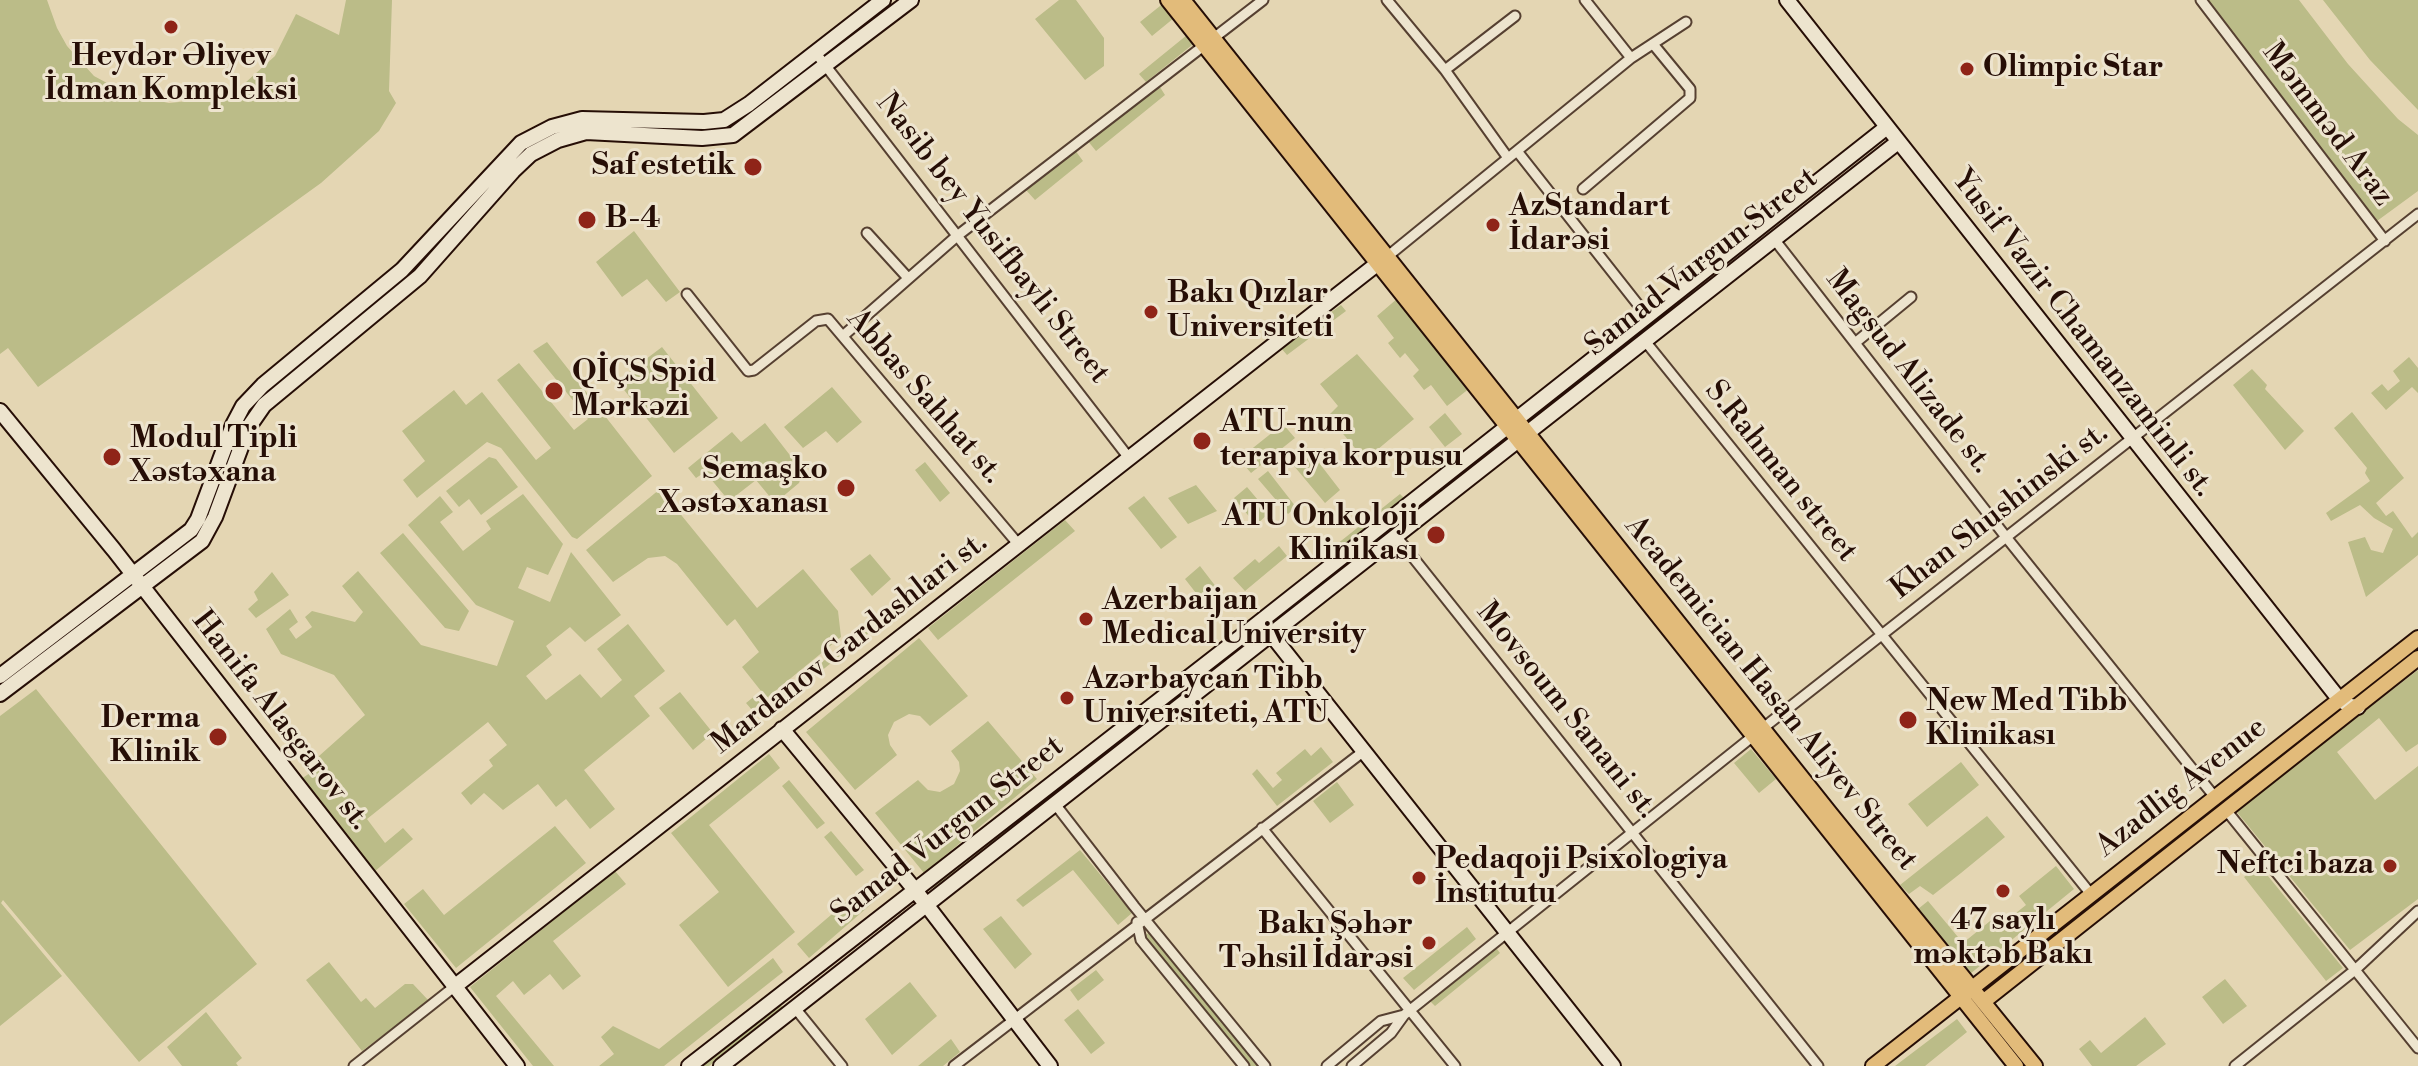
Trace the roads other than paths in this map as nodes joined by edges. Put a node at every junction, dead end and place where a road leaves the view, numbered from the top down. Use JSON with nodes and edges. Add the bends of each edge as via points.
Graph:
{"nodes":[{"id":1,"x":883,"y":0,"type":"edge"},
{"id":2,"x":911,"y":0,"type":"edge"},
{"id":3,"x":1168,"y":0,"type":"edge"},
{"id":4,"x":1183,"y":0,"type":"edge"},
{"id":5,"x":1263,"y":0,"type":"edge"},
{"id":6,"x":1387,"y":0,"type":"edge"},
{"id":7,"x":1585,"y":0,"type":"edge"},
{"id":8,"x":1787,"y":0,"type":"edge"},
{"id":9,"x":2201,"y":0,"type":"edge"},
{"id":10,"x":1515,"y":16,"type":"dead end"},
{"id":11,"x":1686,"y":22,"type":"dead end"},
{"id":12,"x":1209,"y":41,"type":"junction"},
{"id":13,"x":1653,"y":44,"type":"junction"},
{"id":14,"x":815,"y":52,"type":"junction"},
{"id":15,"x":1631,"y":58,"type":"junction"},
{"id":16,"x":826,"y":66,"type":"junction"},
{"id":17,"x":1445,"y":70,"type":"junction"},
{"id":18,"x":724,"y":120,"type":"junction"},
{"id":19,"x":1887,"y":127,"type":"junction"},
{"id":20,"x":726,"y":136,"type":"junction"},
{"id":21,"x":1898,"y":142,"type":"junction"},
{"id":22,"x":1517,"y":151,"type":"junction"},
{"id":23,"x":1508,"y":158,"type":"junction"},
{"id":24,"x":1583,"y":189,"type":"dead end"},
{"id":25,"x":2418,"y":214,"type":"edge"},
{"id":26,"x":867,"y":233,"type":"dead end"},
{"id":27,"x":957,"y":236,"type":"junction"},
{"id":28,"x":1774,"y":239,"type":"junction"},
{"id":29,"x":2385,"y":241,"type":"junction"},
{"id":30,"x":1383,"y":260,"type":"junction"},
{"id":31,"x":908,"y":278,"type":"junction"},
{"id":32,"x":687,"y":294,"type":"dead end"},
{"id":33,"x":1911,"y":297,"type":"dead end"},
{"id":34,"x":1647,"y":316,"type":"junction"},
{"id":35,"x":844,"y":335,"type":"junction"},
{"id":36,"x":1645,"y":341,"type":"junction"},
{"id":37,"x":1855,"y":343,"type":"junction"},
{"id":38,"x":0,"y":411,"type":"edge"},
{"id":39,"x":246,"y":417,"type":"junction"},
{"id":40,"x":1510,"y":418,"type":"junction"},
{"id":41,"x":1527,"y":439,"type":"junction"},
{"id":42,"x":2132,"y":440,"type":"junction"},
{"id":43,"x":1129,"y":458,"type":"junction"},
{"id":44,"x":1426,"y":490,"type":"junction"},
{"id":45,"x":212,"y":504,"type":"junction"},
{"id":46,"x":1437,"y":504,"type":"junction"},
{"id":47,"x":1396,"y":536,"type":"junction"},
{"id":48,"x":2006,"y":537,"type":"junction"},
{"id":49,"x":1019,"y":545,"type":"junction"},
{"id":50,"x":133,"y":575,"type":"junction"},
{"id":51,"x":143,"y":587,"type":"junction"},
{"id":52,"x":1252,"y":628,"type":"junction"},
{"id":53,"x":1272,"y":633,"type":"junction"},
{"id":54,"x":1881,"y":637,"type":"junction"},
{"id":55,"x":2418,"y":638,"type":"edge"},
{"id":56,"x":2418,"y":658,"type":"edge"},
{"id":57,"x":0,"y":676,"type":"edge"},
{"id":58,"x":0,"y":694,"type":"edge"},
{"id":59,"x":2339,"y":699,"type":"junction"},
{"id":60,"x":2358,"y":707,"type":"junction"},
{"id":61,"x":782,"y":729,"type":"junction"},
{"id":62,"x":1758,"y":733,"type":"junction"},
{"id":63,"x":1364,"y":751,"type":"junction"},
{"id":64,"x":2214,"y":796,"type":"junction"},
{"id":65,"x":1055,"y":804,"type":"junction"},
{"id":66,"x":2226,"y":810,"type":"junction"},
{"id":67,"x":1262,"y":828,"type":"junction"},
{"id":68,"x":1633,"y":833,"type":"junction"},
{"id":69,"x":915,"y":890,"type":"junction"},
{"id":70,"x":2090,"y":893,"type":"junction"},
{"id":71,"x":927,"y":905,"type":"junction"},
{"id":72,"x":2418,"y":911,"type":"edge"},
{"id":73,"x":1140,"y":918,"type":"junction"},
{"id":74,"x":1508,"y":933,"type":"junction"},
{"id":75,"x":2355,"y":970,"type":"junction"},
{"id":76,"x":454,"y":987,"type":"junction"},
{"id":77,"x":1963,"y":988,"type":"junction"},
{"id":78,"x":783,"y":993,"type":"junction"},
{"id":79,"x":1986,"y":1006,"type":"junction"},
{"id":80,"x":795,"y":1008,"type":"junction"},
{"id":81,"x":1408,"y":1013,"type":"junction"},
{"id":82,"x":1014,"y":1018,"type":"junction"},
{"id":83,"x":2418,"y":1048,"type":"edge"},
{"id":84,"x":354,"y":1066,"type":"edge"},
{"id":85,"x":517,"y":1066,"type":"edge"},
{"id":86,"x":689,"y":1066,"type":"edge"},
{"id":87,"x":721,"y":1066,"type":"edge"},
{"id":88,"x":842,"y":1066,"type":"edge"},
{"id":89,"x":954,"y":1066,"type":"edge"},
{"id":90,"x":1050,"y":1066,"type":"edge"},
{"id":91,"x":1244,"y":1066,"type":"edge"},
{"id":92,"x":1265,"y":1066,"type":"edge"},
{"id":93,"x":1327,"y":1066,"type":"edge"},
{"id":94,"x":1352,"y":1066,"type":"edge"},
{"id":95,"x":1455,"y":1066,"type":"edge"},
{"id":96,"x":1613,"y":1066,"type":"edge"},
{"id":97,"x":1818,"y":1066,"type":"edge"},
{"id":98,"x":1873,"y":1066,"type":"edge"},
{"id":99,"x":2016,"y":1066,"type":"edge"},
{"id":100,"x":2035,"y":1066,"type":"edge"},
{"id":101,"x":2235,"y":1066,"type":"edge"}],
"edges":[{"from":1,"to":14,"type":"main road"},
{"from":2,"to":16,"type":"main road"},
{"from":3,"to":12,"type":"main road"},
{"from":4,"to":12,"type":"main road"},
{"from":5,"to":12,"type":"street"},
{"from":6,"to":17,"type":"street"},
{"from":7,"to":15,"type":"street"},
{"from":8,"to":19,"type":"main road","name":"Yusif Vazir Chamanzaminli st."},
{"from":9,"to":29,"type":"street","name":"Məmməd Araz"},
{"from":10,"to":17,"type":"street"},
{"from":11,"to":13,"type":"street","name":"Mardanov Gardashlari st."},
{"from":12,"to":27,"type":"street"},
{"from":12,"to":30,"type":"main road"},
{"from":13,"to":15,"type":"street","name":"Mardanov Gardashlari st."},
{"from":13,"to":24,"type":"street","via":[[1690,89],[1690,98]]},
{"from":14,"to":16,"type":"street","name":"Nasib bey Yusifbayli Street"},
{"from":14,"to":18,"type":"main road"},
{"from":15,"to":22,"type":"street","name":"Mardanov Gardashlari st."},
{"from":16,"to":20,"type":"main road","via":[[739,132]]},
{"from":16,"to":27,"type":"street","name":"Nasib bey Yusifbayli Street"},
{"from":17,"to":23,"type":"street"},
{"from":18,"to":20,"type":"main road"},
{"from":18,"to":39,"type":"main road","via":[[582,119],[530,138],[408,264],[263,385]]},
{"from":19,"to":21,"type":"main road","name":"Yusif Vazir Chamanzaminli st."},
{"from":19,"to":34,"type":"main road","name":"Samad Vurgun Street"},
{"from":20,"to":39,"type":"main road","via":[[586,132],[531,154],[420,276]]},
{"from":21,"to":28,"type":"main road","name":"Samad Vurgun Street"},
{"from":21,"to":42,"type":"main road","name":"Yusif Vazir Chamanzaminli st."},
{"from":22,"to":23,"type":"street","name":"Mardanov Gardashlari st."},
{"from":22,"to":34,"type":"street"},
{"from":23,"to":30,"type":"street","name":"Mardanov Gardashlari st."},
{"from":25,"to":29,"type":"street","name":"Khan Shushinski st."},
{"from":26,"to":31,"type":"street"},
{"from":27,"to":31,"type":"street"},
{"from":27,"to":43,"type":"street","name":"Nasib bey Yusifbayli Street"},
{"from":28,"to":36,"type":"main road","name":"Samad Vurgun Street"},
{"from":28,"to":37,"type":"street","name":"Magsud Alizade st."},
{"from":29,"to":42,"type":"street","name":"Khan Shushinski st."},
{"from":30,"to":40,"type":"main road"},
{"from":30,"to":43,"type":"main road","name":"Mardanov Gardashlari st."},
{"from":31,"to":35,"type":"street"},
{"from":32,"to":35,"type":"street","name":"Abbas Sahhat st.","via":[[748,371],[823,318]]},
{"from":33,"to":37,"type":"street"},
{"from":34,"to":40,"type":"main road","name":"Samad Vurgun Street"},
{"from":35,"to":49,"type":"street","name":"Abbas Sahhat st."},
{"from":36,"to":41,"type":"main road","name":"Samad Vurgun Street"},
{"from":36,"to":54,"type":"street","name":"S.Rahman street"},
{"from":37,"to":48,"type":"street","name":"Magsud Alizade st."},
{"from":38,"to":50,"type":"main road","name":"Hanifa Alasgarov st."},
{"from":39,"to":45,"type":"main road"},
{"from":40,"to":41,"type":"main road","name":"Academician Hasan Aliyev Street"},
{"from":40,"to":44,"type":"main road","name":"Samad Vurgun Street"},
{"from":41,"to":46,"type":"main road","name":"Samad Vurgun Street"},
{"from":41,"to":62,"type":"main road","name":"Academician Hasan Aliyev Street"},
{"from":42,"to":48,"type":"street","name":"Khan Shushinski st."},
{"from":42,"to":59,"type":"main road","name":"Yusif Vazir Chamanzaminli st."},
{"from":43,"to":49,"type":"main road","name":"Mardanov Gardashlari st."},
{"from":44,"to":46,"type":"main road"},
{"from":44,"to":52,"type":"main road","name":"Samad Vurgun Street"},
{"from":45,"to":50,"type":"main road","via":[[191,530]]},
{"from":45,"to":51,"type":"main road","via":[[202,541]]},
{"from":46,"to":47,"type":"main road","name":"Samad Vurgun Street"},
{"from":47,"to":53,"type":"main road","name":"Samad Vurgun Street"},
{"from":47,"to":68,"type":"street","name":"Movsoum Sanani st."},
{"from":48,"to":54,"type":"street","name":"Khan Shushinski st."},
{"from":48,"to":64,"type":"street","name":"Magsud Alizade st."},
{"from":49,"to":61,"type":"main road","name":"Mardanov Gardashlari st."},
{"from":50,"to":51,"type":"main road","name":"Hanifa Alasgarov st."},
{"from":50,"to":57,"type":"main road"},
{"from":51,"to":58,"type":"main road"},
{"from":51,"to":76,"type":"main road","name":"Hanifa Alasgarov st."},
{"from":52,"to":53,"type":"main road"},
{"from":52,"to":69,"type":"main road","name":"Samad Vurgun Street"},
{"from":53,"to":63,"type":"main road"},
{"from":53,"to":65,"type":"main road","name":"Samad Vurgun Street"},
{"from":54,"to":62,"type":"street","name":"Khan Shushinski st."},
{"from":54,"to":70,"type":"street","name":"S.Rahman street"},
{"from":55,"to":59,"type":"main road","name":"Azadlig Avenue"},
{"from":56,"to":60,"type":"main road","name":"Azadlig Avenue"},
{"from":59,"to":60,"type":"main road"},
{"from":59,"to":64,"type":"main road","name":"Azadlig Avenue"},
{"from":60,"to":66,"type":"main road","name":"Azadlig Avenue"},
{"from":61,"to":69,"type":"main road"},
{"from":61,"to":76,"type":"main road","name":"Mardanov Gardashlari st."},
{"from":62,"to":68,"type":"street","name":"Khan Shushinski st."},
{"from":62,"to":77,"type":"main road","name":"Academician Hasan Aliyev Street"},
{"from":63,"to":67,"type":"street"},
{"from":63,"to":74,"type":"main road"},
{"from":64,"to":70,"type":"main road","name":"Azadlig Avenue"},
{"from":65,"to":71,"type":"main road","name":"Samad Vurgun Street"},
{"from":65,"to":73,"type":"street"},
{"from":66,"to":75,"type":"street"},
{"from":66,"to":79,"type":"main road","name":"Azadlig Avenue"},
{"from":67,"to":73,"type":"street"},
{"from":67,"to":81,"type":"street"},
{"from":68,"to":74,"type":"street","name":"Khan Shushinski st."},
{"from":68,"to":97,"type":"street","name":"Movsoum Sanani st."},
{"from":69,"to":71,"type":"main road"},
{"from":69,"to":78,"type":"main road","name":"Samad Vurgun Street"},
{"from":70,"to":77,"type":"main road","name":"Azadlig Avenue"},
{"from":71,"to":80,"type":"main road","name":"Samad Vurgun Street"},
{"from":71,"to":82,"type":"main road"},
{"from":72,"to":75,"type":"street"},
{"from":73,"to":82,"type":"street"},
{"from":73,"to":91,"type":"street","via":[[1141,940]]},
{"from":73,"to":92,"type":"street"},
{"from":74,"to":81,"type":"street","name":"Khan Shushinski st."},
{"from":74,"to":96,"type":"main road"},
{"from":75,"to":83,"type":"street"},
{"from":75,"to":101,"type":"street"},
{"from":76,"to":84,"type":"street","name":"Mardanov Gardashlari st."},
{"from":76,"to":85,"type":"main road","name":"Hanifa Alasgarov st."},
{"from":77,"to":79,"type":"main road","name":"Academician Hasan Aliyev Street"},
{"from":77,"to":98,"type":"main road","name":"Azadlig Avenue"},
{"from":78,"to":80,"type":"main road"},
{"from":78,"to":86,"type":"main road","name":"Samad Vurgun Street"},
{"from":79,"to":99,"type":"main road"},
{"from":79,"to":100,"type":"main road"},
{"from":80,"to":87,"type":"main road","name":"Samad Vurgun Street"},
{"from":80,"to":88,"type":"street"},
{"from":81,"to":93,"type":"street","name":"Khan Shushinski st.","via":[[1381,1021]]},
{"from":81,"to":94,"type":"street"},
{"from":81,"to":95,"type":"street"},
{"from":82,"to":89,"type":"street"},
{"from":82,"to":90,"type":"main road"}]}
